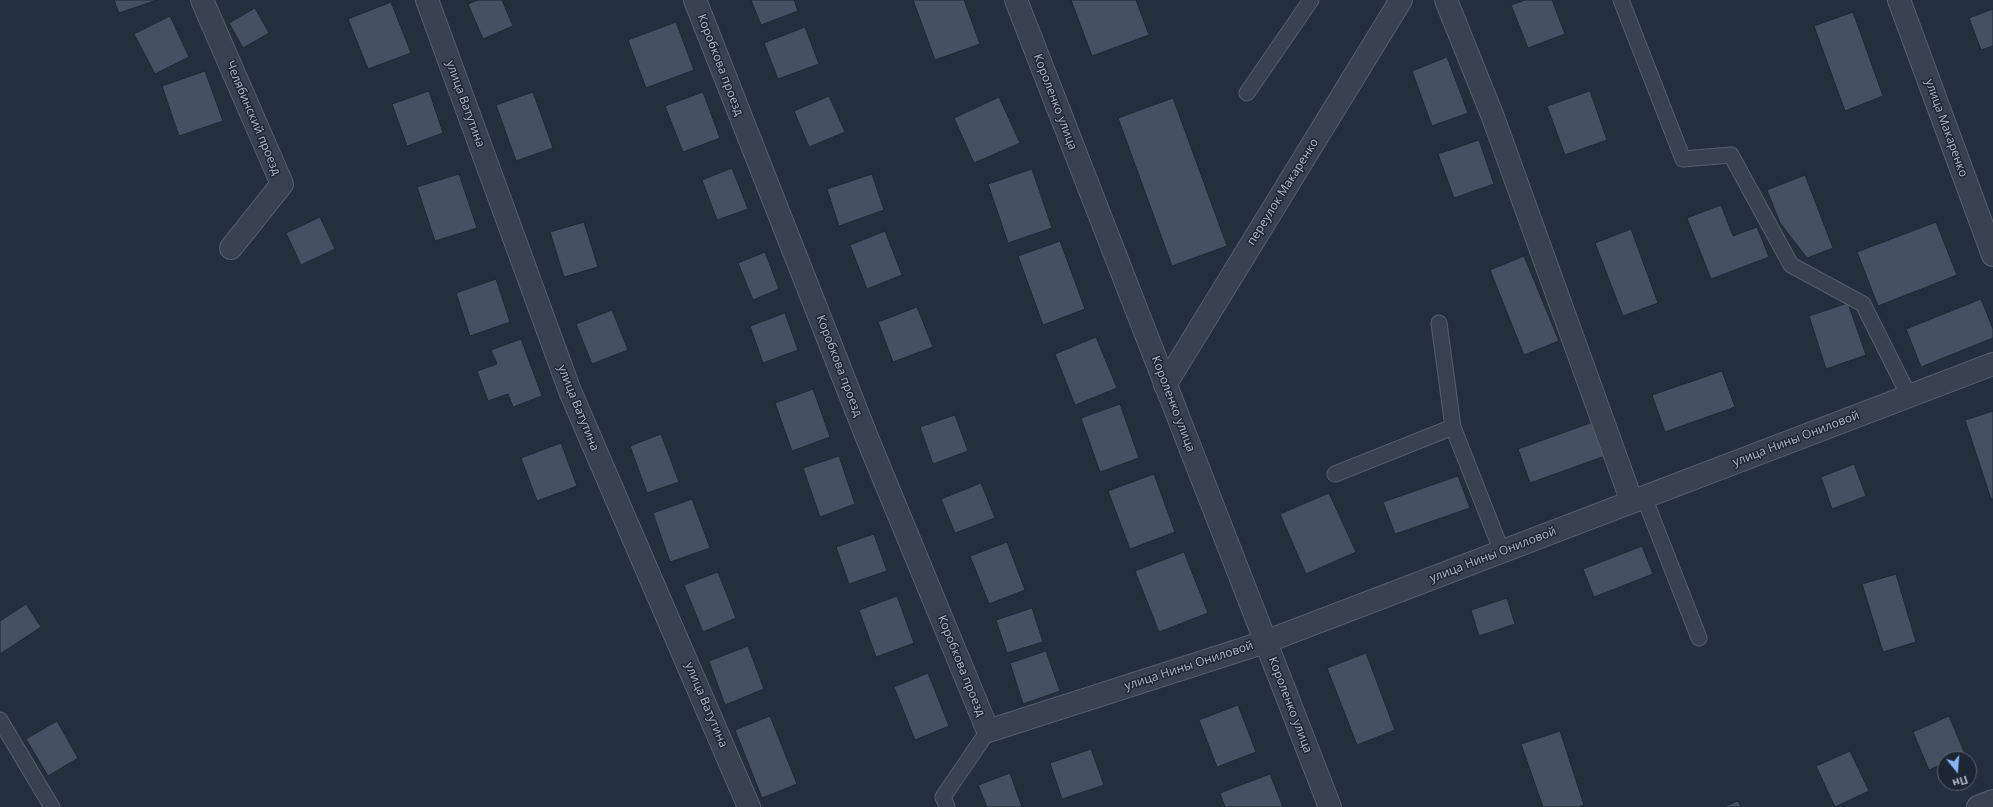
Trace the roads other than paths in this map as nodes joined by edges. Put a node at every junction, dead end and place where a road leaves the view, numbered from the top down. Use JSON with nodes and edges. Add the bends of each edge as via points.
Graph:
{"nodes":[{"id":1,"x":202,"y":0,"type":"edge"},
{"id":2,"x":427,"y":0,"type":"edge"},
{"id":3,"x":695,"y":0,"type":"edge"},
{"id":4,"x":1016,"y":0,"type":"edge"},
{"id":5,"x":1311,"y":0,"type":"edge"},
{"id":6,"x":1401,"y":0,"type":"edge"},
{"id":7,"x":1446,"y":0,"type":"edge"},
{"id":8,"x":1621,"y":0,"type":"edge"},
{"id":9,"x":1899,"y":0,"type":"edge"},
{"id":10,"x":1246,"y":93,"type":"dead end"},
{"id":11,"x":231,"y":248,"type":"dead end"},
{"id":12,"x":1993,"y":256,"type":"edge"},
{"id":13,"x":1440,"y":324,"type":"dead end"},
{"id":14,"x":1993,"y":364,"type":"edge"},
{"id":15,"x":1165,"y":385,"type":"junction"},
{"id":16,"x":1909,"y":396,"type":"junction"},
{"id":17,"x":1453,"y":427,"type":"junction"},
{"id":18,"x":1335,"y":474,"type":"dead end"},
{"id":19,"x":1638,"y":500,"type":"junction"},
{"id":20,"x":1502,"y":552,"type":"junction"},
{"id":21,"x":1699,"y":638,"type":"dead end"},
{"id":22,"x":1265,"y":642,"type":"junction"},
{"id":23,"x":0,"y":720,"type":"edge"},
{"id":24,"x":988,"y":731,"type":"junction"},
{"id":25,"x":1993,"y":801,"type":"edge"},
{"id":26,"x":52,"y":807,"type":"edge"},
{"id":27,"x":749,"y":807,"type":"edge"},
{"id":28,"x":947,"y":807,"type":"edge"},
{"id":29,"x":1330,"y":807,"type":"edge"},
{"id":30,"x":1978,"y":807,"type":"edge"}],
"edges":[{"from":1,"to":11,"type":"street","name":"Челябинский проезд","via":[[282,184]]},
{"from":2,"to":27,"type":"street","name":"улица Ватутина","via":[[570,391]]},
{"from":3,"to":24,"type":"street","name":"Коробкова проезд","via":[[868,440]]},
{"from":4,"to":15,"type":"street","name":"Короленко улица"},
{"from":5,"to":10,"type":"lane"},
{"from":6,"to":15,"type":"street","name":"переулок Макаренко"},
{"from":7,"to":19,"type":"street"},
{"from":8,"to":16,"type":"lane","via":[[1683,159],[1731,155],[1791,264],[1863,304]]},
{"from":9,"to":12,"type":"street","name":"улица Макаренко"},
{"from":13,"to":17,"type":"lane"},
{"from":14,"to":16,"type":"street","name":"улица Нины Ониловой"},
{"from":15,"to":22,"type":"street","name":"Короленко улица"},
{"from":16,"to":19,"type":"street","name":"улица Нины Ониловой"},
{"from":17,"to":18,"type":"lane"},
{"from":17,"to":20,"type":"lane"},
{"from":19,"to":20,"type":"street","name":"улица Нины Ониловой"},
{"from":19,"to":21,"type":"lane"},
{"from":20,"to":22,"type":"street","name":"улица Нины Ониловой"},
{"from":22,"to":24,"type":"street","name":"улица Нины Ониловой"},
{"from":22,"to":29,"type":"street","name":"Короленко улица"},
{"from":23,"to":26,"type":"lane"},
{"from":24,"to":28,"type":"lane","via":[[943,796]]},
{"from":25,"to":30,"type":"street"}]}
